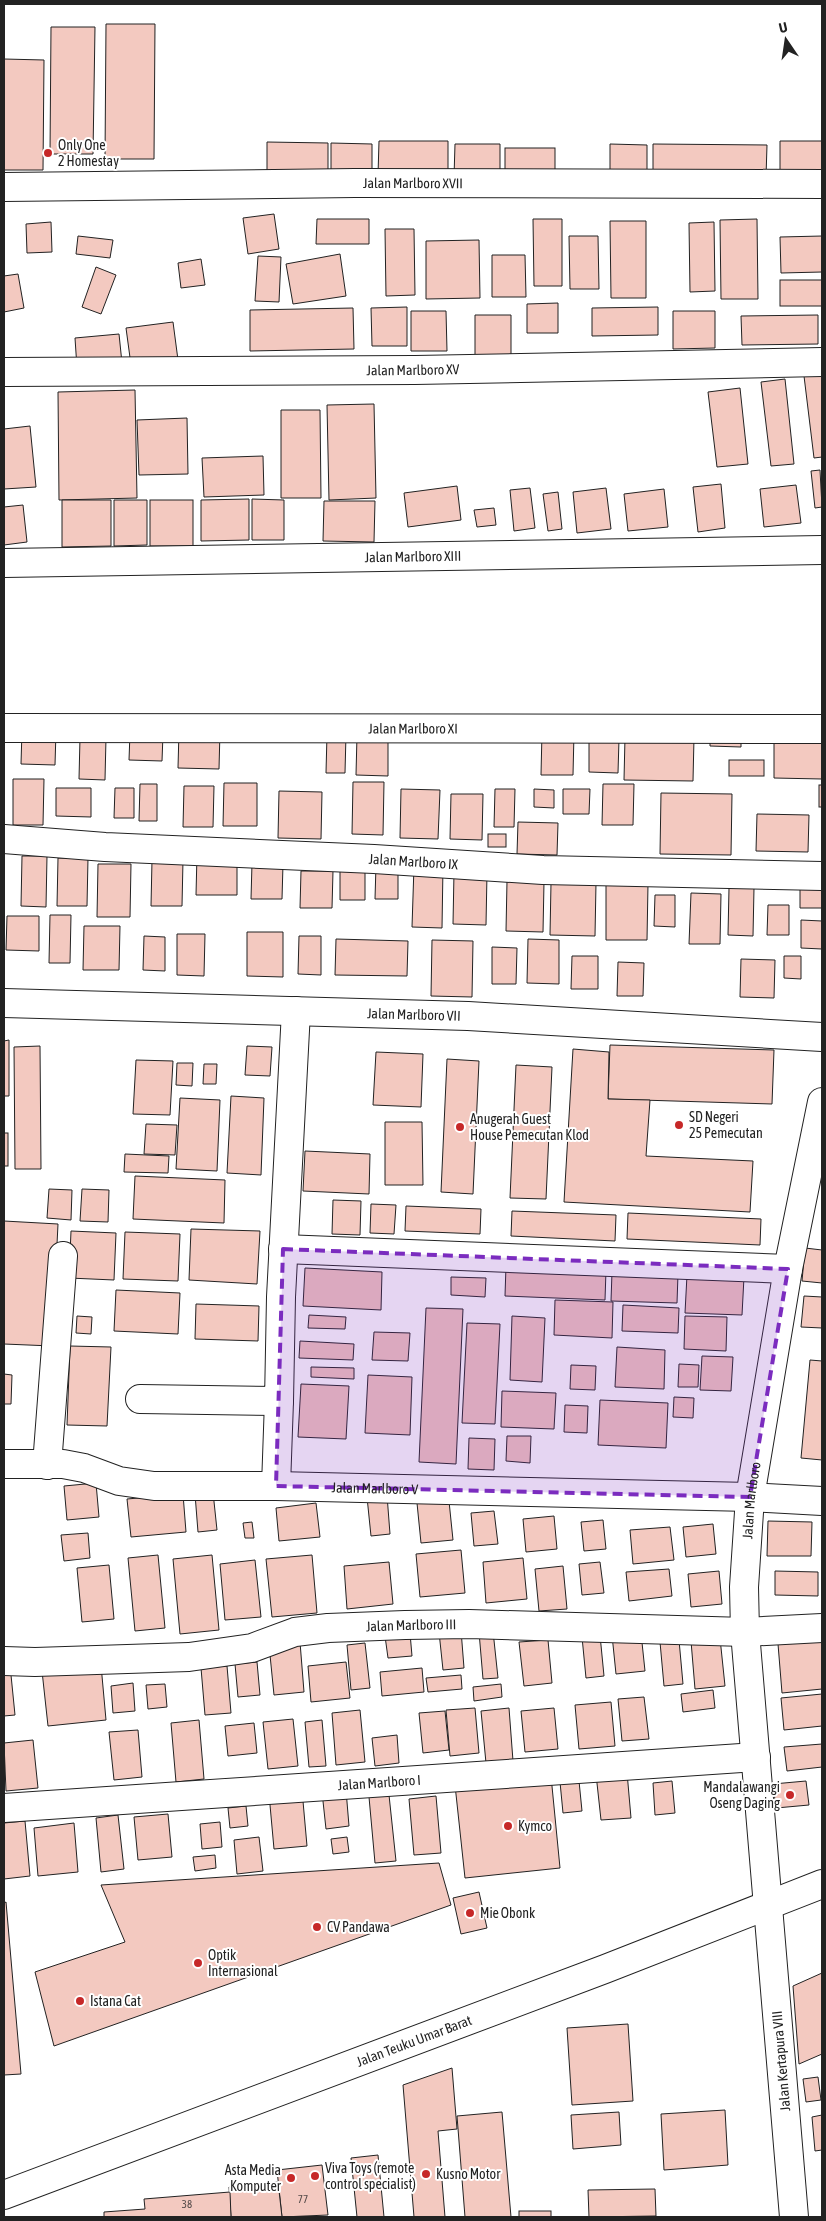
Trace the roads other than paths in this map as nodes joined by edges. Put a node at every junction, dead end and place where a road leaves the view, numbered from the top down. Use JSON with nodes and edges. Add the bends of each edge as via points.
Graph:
{"nodes":[{"id":1,"x":822,"y":184,"type":"edge"},
{"id":2,"x":4,"y":187,"type":"edge"},
{"id":3,"x":822,"y":362,"type":"edge"},
{"id":4,"x":4,"y":372,"type":"edge"},
{"id":5,"x":822,"y":550,"type":"edge"},
{"id":6,"x":4,"y":563,"type":"edge"},
{"id":7,"x":4,"y":728,"type":"edge"},
{"id":8,"x":822,"y":729,"type":"edge"},
{"id":9,"x":4,"y":839,"type":"edge"},
{"id":10,"x":822,"y":876,"type":"edge"},
{"id":11,"x":4,"y":1003,"type":"edge"},
{"id":12,"x":296,"y":1011,"type":"junction"},
{"id":13,"x":822,"y":1038,"type":"edge"},
{"id":14,"x":822,"y":1102,"type":"edge"},
{"id":15,"x":811,"y":1204,"type":"edge"},
{"id":16,"x":284,"y":1249,"type":"junction"},
{"id":17,"x":63,"y":1256,"type":"dead end"},
{"id":18,"x":788,"y":1269,"type":"junction"},
{"id":19,"x":140,"y":1399,"type":"dead end"},
{"id":20,"x":279,"y":1402,"type":"junction"},
{"id":21,"x":4,"y":1464,"type":"edge"},
{"id":22,"x":47,"y":1465,"type":"junction"},
{"id":23,"x":276,"y":1486,"type":"junction"},
{"id":24,"x":750,"y":1497,"type":"junction"},
{"id":25,"x":822,"y":1501,"type":"edge"},
{"id":26,"x":822,"y":1628,"type":"edge"},
{"id":27,"x":745,"y":1632,"type":"junction"},
{"id":28,"x":4,"y":1661,"type":"edge"},
{"id":29,"x":756,"y":1757,"type":"junction"},
{"id":30,"x":4,"y":1808,"type":"edge"},
{"id":31,"x":822,"y":1884,"type":"edge"},
{"id":32,"x":767,"y":1905,"type":"junction"},
{"id":33,"x":4,"y":2195,"type":"edge"},
{"id":34,"x":794,"y":2217,"type":"edge"}],
"edges":[{"from":1,"to":2,"type":"main road","name":"Jalan Marlboro XVII","via":[[355,183]]},
{"from":3,"to":4,"type":"main road","name":"Jalan Marlboro XV","via":[[414,370]]},
{"from":5,"to":6,"type":"main road","name":"Jalan Marlboro XIII"},
{"from":7,"to":8,"type":"main road","name":"Jalan Marlboro XI"},
{"from":9,"to":10,"type":"main road","name":"Jalan Marlboro IX","via":[[543,870]]},
{"from":11,"to":12,"type":"main road","name":"Jalan Marlboro VII"},
{"from":12,"to":13,"type":"main road","name":"Jalan Marlboro VII","via":[[561,1020]]},
{"from":12,"to":16,"type":"main road"},
{"from":14,"to":15,"type":"main road","name":"Jalan Marlboro"},
{"from":15,"to":18,"type":"main road","name":"Jalan Marlboro"},
{"from":16,"to":18,"type":"main road"},
{"from":16,"to":20,"type":"main road"},
{"from":17,"to":22,"type":"main road"},
{"from":18,"to":24,"type":"main road","name":"Jalan Marlboro"},
{"from":19,"to":20,"type":"main road"},
{"from":20,"to":23,"type":"main road"},
{"from":21,"to":22,"type":"main road","name":"Jalan Marlboro V"},
{"from":22,"to":23,"type":"main road","name":"Jalan Marlboro V","via":[[84,1468],[135,1485]]},
{"from":23,"to":24,"type":"main road","name":"Jalan Marlboro V"},
{"from":24,"to":25,"type":"main road","name":"Jalan Marlboro V"},
{"from":24,"to":27,"type":"main road","name":"Jalan Marlboro","via":[[744,1587]]},
{"from":26,"to":27,"type":"main road","name":"Jalan Marlboro III"},
{"from":27,"to":28,"type":"main road","name":"Jalan Marlboro III","via":[[395,1625],[295,1632],[252,1648],[189,1657]]},
{"from":27,"to":29,"type":"main road","name":"Jalan Marlboro"},
{"from":29,"to":30,"type":"main road","name":"Jalan Marlboro I"},
{"from":29,"to":32,"type":"main road","name":"Jalan Marlboro"},
{"from":31,"to":32,"type":"main road","name":"Jalan Teuku Umar Barat"},
{"from":32,"to":33,"type":"main road","name":"Jalan Teuku Umar Barat"},
{"from":32,"to":34,"type":"main road","name":"Jalan Kertapura VIII"}]}
